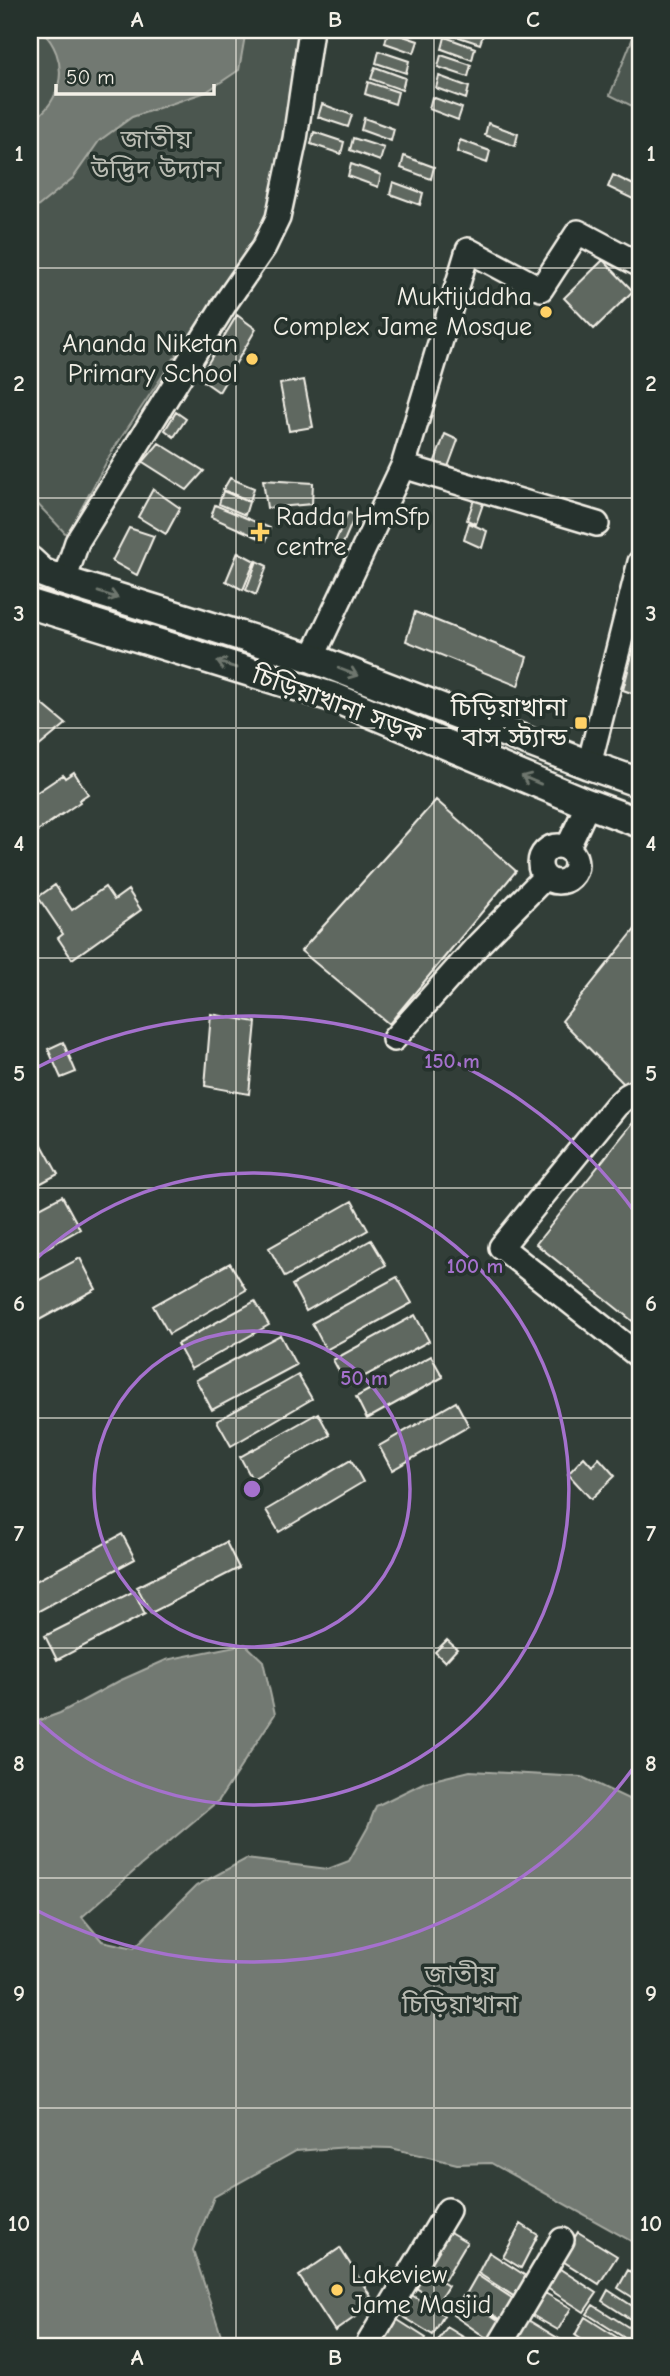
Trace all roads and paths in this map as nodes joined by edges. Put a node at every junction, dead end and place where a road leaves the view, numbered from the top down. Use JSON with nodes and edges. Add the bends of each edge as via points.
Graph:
{"nodes":[{"id":1,"x":311,"y":30,"type":"edge"},
{"id":2,"x":640,"y":265,"type":"edge"},
{"id":3,"x":402,"y":466,"type":"junction"},
{"id":4,"x":597,"y":524,"type":"dead end"},
{"id":5,"x":640,"y":562,"type":"edge"},
{"id":6,"x":46,"y":572,"type":"edge"},
{"id":7,"x":30,"y":604,"type":"edge"},
{"id":8,"x":312,"y":659,"type":"junction"},
{"id":9,"x":589,"y":765,"type":"junction"},
{"id":10,"x":640,"y":783,"type":"edge"},
{"id":11,"x":584,"y":802,"type":"junction"},
{"id":12,"x":640,"y":822,"type":"edge"},
{"id":13,"x":394,"y":1039,"type":"dead end"},
{"id":14,"x":640,"y":1089,"type":"edge"},
{"id":15,"x":640,"y":1357,"type":"edge"},
{"id":16,"x":448,"y":2210,"type":"dead end"},
{"id":17,"x":562,"y":2240,"type":"dead end"},
{"id":18,"x":367,"y":2346,"type":"edge"},
{"id":19,"x":499,"y":2346,"type":"edge"}],
"edges":[{"from":1,"to":6,"type":"street","via":[[278,218],[264,247],[77,542]]},
{"from":2,"to":3,"type":"street","via":[[578,232],[541,289],[468,250]]},
{"from":3,"to":4,"type":"street"},
{"from":3,"to":8,"type":"street"},
{"from":5,"to":9,"type":"street"},
{"from":6,"to":7,"type":"main road","name":"চিড়িয়াখানা সড়ক"},
{"from":6,"to":8,"type":"main road","name":"চিড়িয়াখানা সড়ক","one_way":true},
{"from":11,"to":7,"type":"main road","name":"চিড়িয়াখানা সড়ক","one_way":true,"via":[[335,698]]},
{"from":8,"to":9,"type":"main road","name":"চিড়িয়াখানা সড়ক","one_way":true},
{"from":9,"to":10,"type":"main road","name":"চিড়িয়াখানা সড়ক"},
{"from":9,"to":11,"type":"main road"},
{"from":11,"to":12,"type":"main road","name":"চিড়িয়াখানা সড়ক"},
{"from":11,"to":13,"type":"street","via":[[567,849],[576,863],[573,874],[556,882],[545,877]]},
{"from":14,"to":15,"type":"street","via":[[616,1106],[501,1247]]},
{"from":16,"to":18,"type":"street"},
{"from":17,"to":19,"type":"street"}]}
